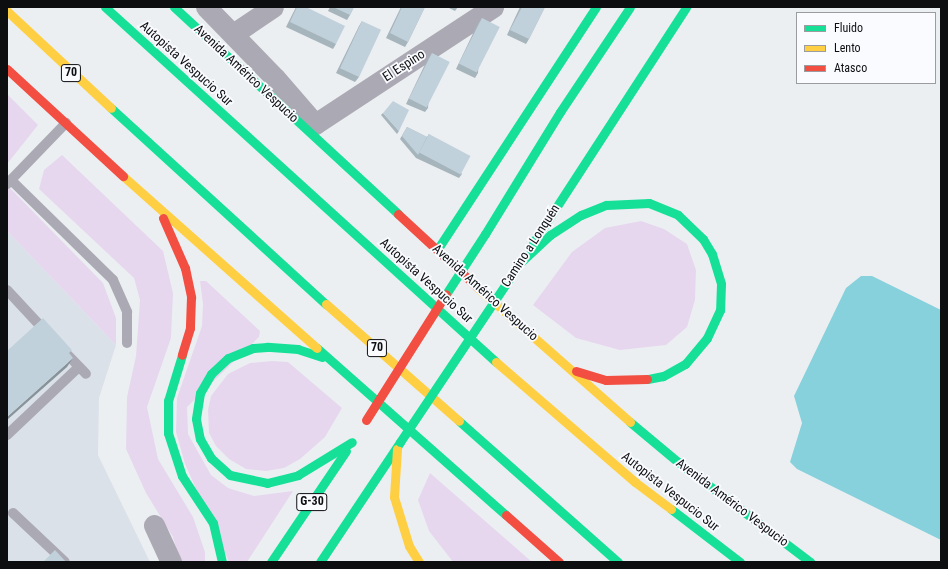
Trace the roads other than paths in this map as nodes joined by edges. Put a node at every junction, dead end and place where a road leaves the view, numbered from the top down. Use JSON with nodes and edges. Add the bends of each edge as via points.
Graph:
{"nodes":[{"id":1,"x":104,"y":7,"type":"edge"},
{"id":2,"x":121,"y":7,"type":"edge"},
{"id":3,"x":174,"y":7,"type":"edge"},
{"id":4,"x":206,"y":7,"type":"edge"},
{"id":5,"x":273,"y":7,"type":"edge"},
{"id":6,"x":493,"y":7,"type":"edge"},
{"id":7,"x":596,"y":7,"type":"edge"},
{"id":8,"x":630,"y":7,"type":"edge"},
{"id":9,"x":686,"y":7,"type":"edge"},
{"id":10,"x":7,"y":11,"type":"edge"},
{"id":11,"x":233,"y":34,"type":"junction"},
{"id":12,"x":150,"y":50,"type":"junction"},
{"id":13,"x":7,"y":69,"type":"edge"},
{"id":14,"x":66,"y":124,"type":"junction"},
{"id":15,"x":316,"y":124,"type":"junction"},
{"id":16,"x":355,"y":176,"type":"junction"},
{"id":17,"x":9,"y":182,"type":"edge"},
{"id":18,"x":158,"y":208,"type":"junction"},
{"id":19,"x":437,"y":250,"type":"junction"},
{"id":20,"x":519,"y":264,"type":"junction"},
{"id":21,"x":7,"y":290,"type":"edge"},
{"id":22,"x":127,"y":343,"type":"dead end"},
{"id":23,"x":328,"y":359,"type":"junction"},
{"id":24,"x":567,"y":367,"type":"junction"},
{"id":25,"x":7,"y":435,"type":"edge"},
{"id":26,"x":352,"y":442,"type":"junction"},
{"id":27,"x":398,"y":444,"type":"junction"},
{"id":28,"x":13,"y":513,"type":"dead end"},
{"id":29,"x":154,"y":525,"type":"dead end"},
{"id":30,"x":65,"y":562,"type":"edge"},
{"id":31,"x":171,"y":562,"type":"edge"},
{"id":32,"x":222,"y":562,"type":"edge"},
{"id":33,"x":271,"y":562,"type":"edge"},
{"id":34,"x":320,"y":562,"type":"edge"},
{"id":35,"x":420,"y":562,"type":"edge"},
{"id":36,"x":559,"y":562,"type":"edge"},
{"id":37,"x":618,"y":562,"type":"edge"},
{"id":38,"x":740,"y":562,"type":"edge"},
{"id":39,"x":810,"y":562,"type":"edge"}],
"edges":[{"from":1,"to":12,"type":"main road","name":"Autopista Vespucio Sur"},
{"from":2,"to":12,"type":"main road"},
{"from":3,"to":16,"type":"main road","name":"Avenida Américo Vespucio"},
{"from":4,"to":11,"type":"street","name":"Avenida Américo Vespucio"},
{"from":5,"to":11,"type":"street"},
{"from":6,"to":15,"type":"street","name":"El Espino"},
{"from":7,"to":19,"type":"main road"},
{"from":8,"to":26,"type":"main road","number":"G-30","bridge":true,"via":[[560,112]]},
{"from":9,"to":20,"type":"main road","name":"Camino a Lonquén"},
{"from":10,"to":37,"type":"main road","number":"70","via":[[252,239]]},
{"from":11,"to":15,"type":"street","name":"Avenida Américo Vespucio"},
{"from":12,"to":38,"type":"main road","name":"Autopista Vespucio Sur","via":[[538,399],[635,482]]},
{"from":13,"to":14,"type":"main road"},
{"from":14,"to":17,"type":"lane"},
{"from":14,"to":18,"type":"main road"},
{"from":15,"to":16,"type":"main road"},
{"from":16,"to":19,"type":"main road","name":"Avenida Américo Vespucio"},
{"from":17,"to":22,"type":"lane","via":[[113,280],[127,312]]},
{"from":18,"to":23,"type":"main road"},
{"from":18,"to":32,"type":"main road","via":[[180,255],[191,297],[190,328],[168,401],[168,433],[182,476],[213,523]]},
{"from":19,"to":24,"type":"main road","name":"Avenida Américo Vespucio"},
{"from":20,"to":24,"type":"main road","via":[[550,235],[581,215],[606,205],[632,202],[649,203],[678,215],[703,239],[712,254],[721,284],[720,310],[707,338],[685,364],[663,376],[638,381],[606,380]]},
{"from":20,"to":27,"type":"main road","name":"Camino a Lonquén","bridge":true},
{"from":21,"to":25,"type":"lane","via":[[82,371]]},
{"from":23,"to":26,"type":"main road","via":[[283,347],[253,348],[228,358],[211,374],[200,393],[196,419],[198,432],[207,452],[221,468],[230,475],[254,482],[281,481],[298,475]]},
{"from":23,"to":36,"type":"main road"},
{"from":24,"to":39,"type":"main road","name":"Avenida Américo Vespucio","via":[[678,462]]},
{"from":26,"to":33,"type":"main road","number":"G-30"},
{"from":27,"to":34,"type":"main road","name":"Camino a Lonquén"},
{"from":27,"to":35,"type":"main road","via":[[394,477],[398,516],[409,546]]},
{"from":28,"to":30,"type":"lane"},
{"from":29,"to":31,"type":"street"}]}
